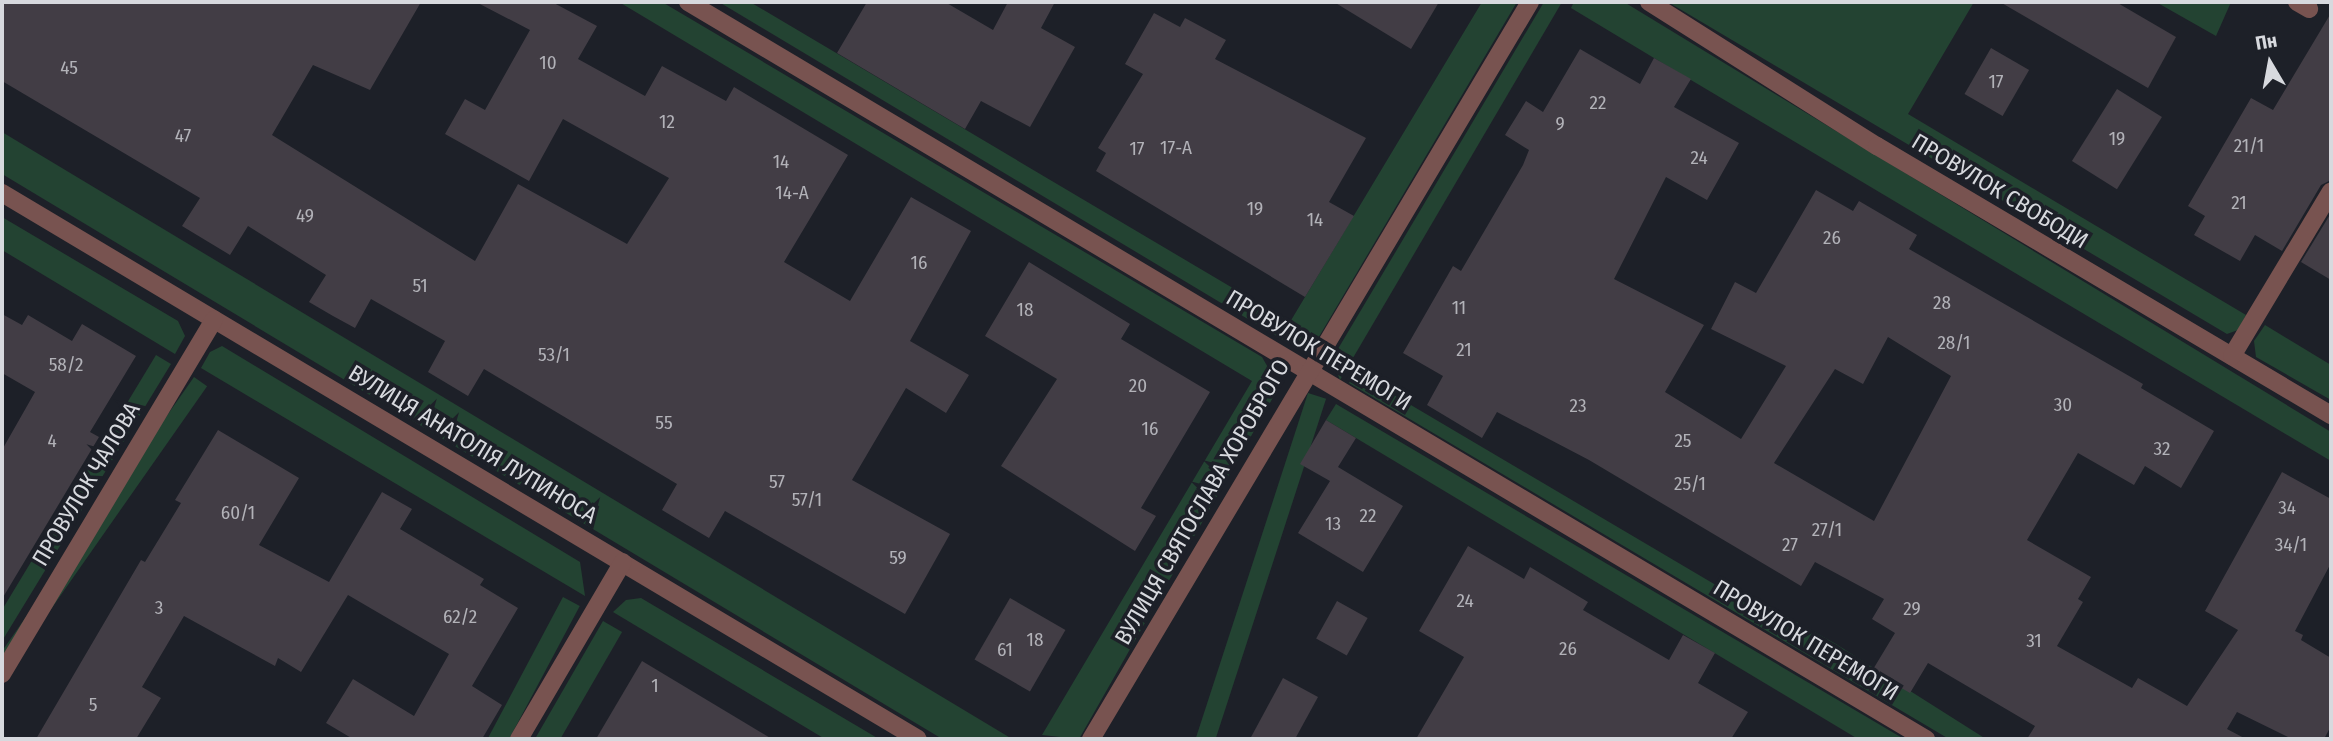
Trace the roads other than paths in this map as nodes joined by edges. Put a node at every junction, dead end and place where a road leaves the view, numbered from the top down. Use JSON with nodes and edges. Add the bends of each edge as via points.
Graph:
{"nodes":[{"id":1,"x":688,"y":2,"type":"edge"},
{"id":2,"x":1530,"y":2,"type":"edge"},
{"id":3,"x":1648,"y":2,"type":"edge"},
{"id":4,"x":2331,"y":191,"type":"edge"},
{"id":5,"x":2,"y":193,"type":"edge"},
{"id":6,"x":214,"y":320,"type":"junction"},
{"id":7,"x":2232,"y":356,"type":"junction"},
{"id":8,"x":1307,"y":372,"type":"junction"},
{"id":9,"x":2331,"y":415,"type":"edge"},
{"id":10,"x":623,"y":562,"type":"junction"},
{"id":11,"x":2,"y":674,"type":"edge"},
{"id":12,"x":519,"y":739,"type":"edge"},
{"id":13,"x":918,"y":739,"type":"edge"},
{"id":14,"x":1091,"y":739,"type":"edge"},
{"id":15,"x":1926,"y":739,"type":"edge"}],
"edges":[{"from":1,"to":8,"type":"street","name":"ПРОВУЛОК ПЕРЕМОГИ"},
{"from":2,"to":8,"type":"street","name":"ВУЛИЦЯ СВЯТОСЛАВА ХОРОБРОГО"},
{"from":3,"to":7,"type":"street","name":"ПРОВУЛОК СВОБОДИ","via":[[1877,146]]},
{"from":4,"to":7,"type":"street"},
{"from":5,"to":6,"type":"street","name":"ВУЛИЦЯ АНАТОЛІЯ ЛУПИНОСА"},
{"from":6,"to":10,"type":"street","name":"ВУЛИЦЯ АНАТОЛІЯ ЛУПИНОСА"},
{"from":6,"to":11,"type":"street","name":"ПРОВУЛОК ЧАЛОВА"},
{"from":7,"to":9,"type":"street","name":"ПРОВУЛОК СВОБОДИ"},
{"from":8,"to":14,"type":"street","name":"ВУЛИЦЯ СВЯТОСЛАВА ХОРОБРОГО"},
{"from":8,"to":15,"type":"street","name":"ПРОВУЛОК ПЕРЕМОГИ"},
{"from":10,"to":12,"type":"street"},
{"from":10,"to":13,"type":"street","name":"ВУЛИЦЯ АНАТОЛІЯ ЛУПИНОСА"}]}
